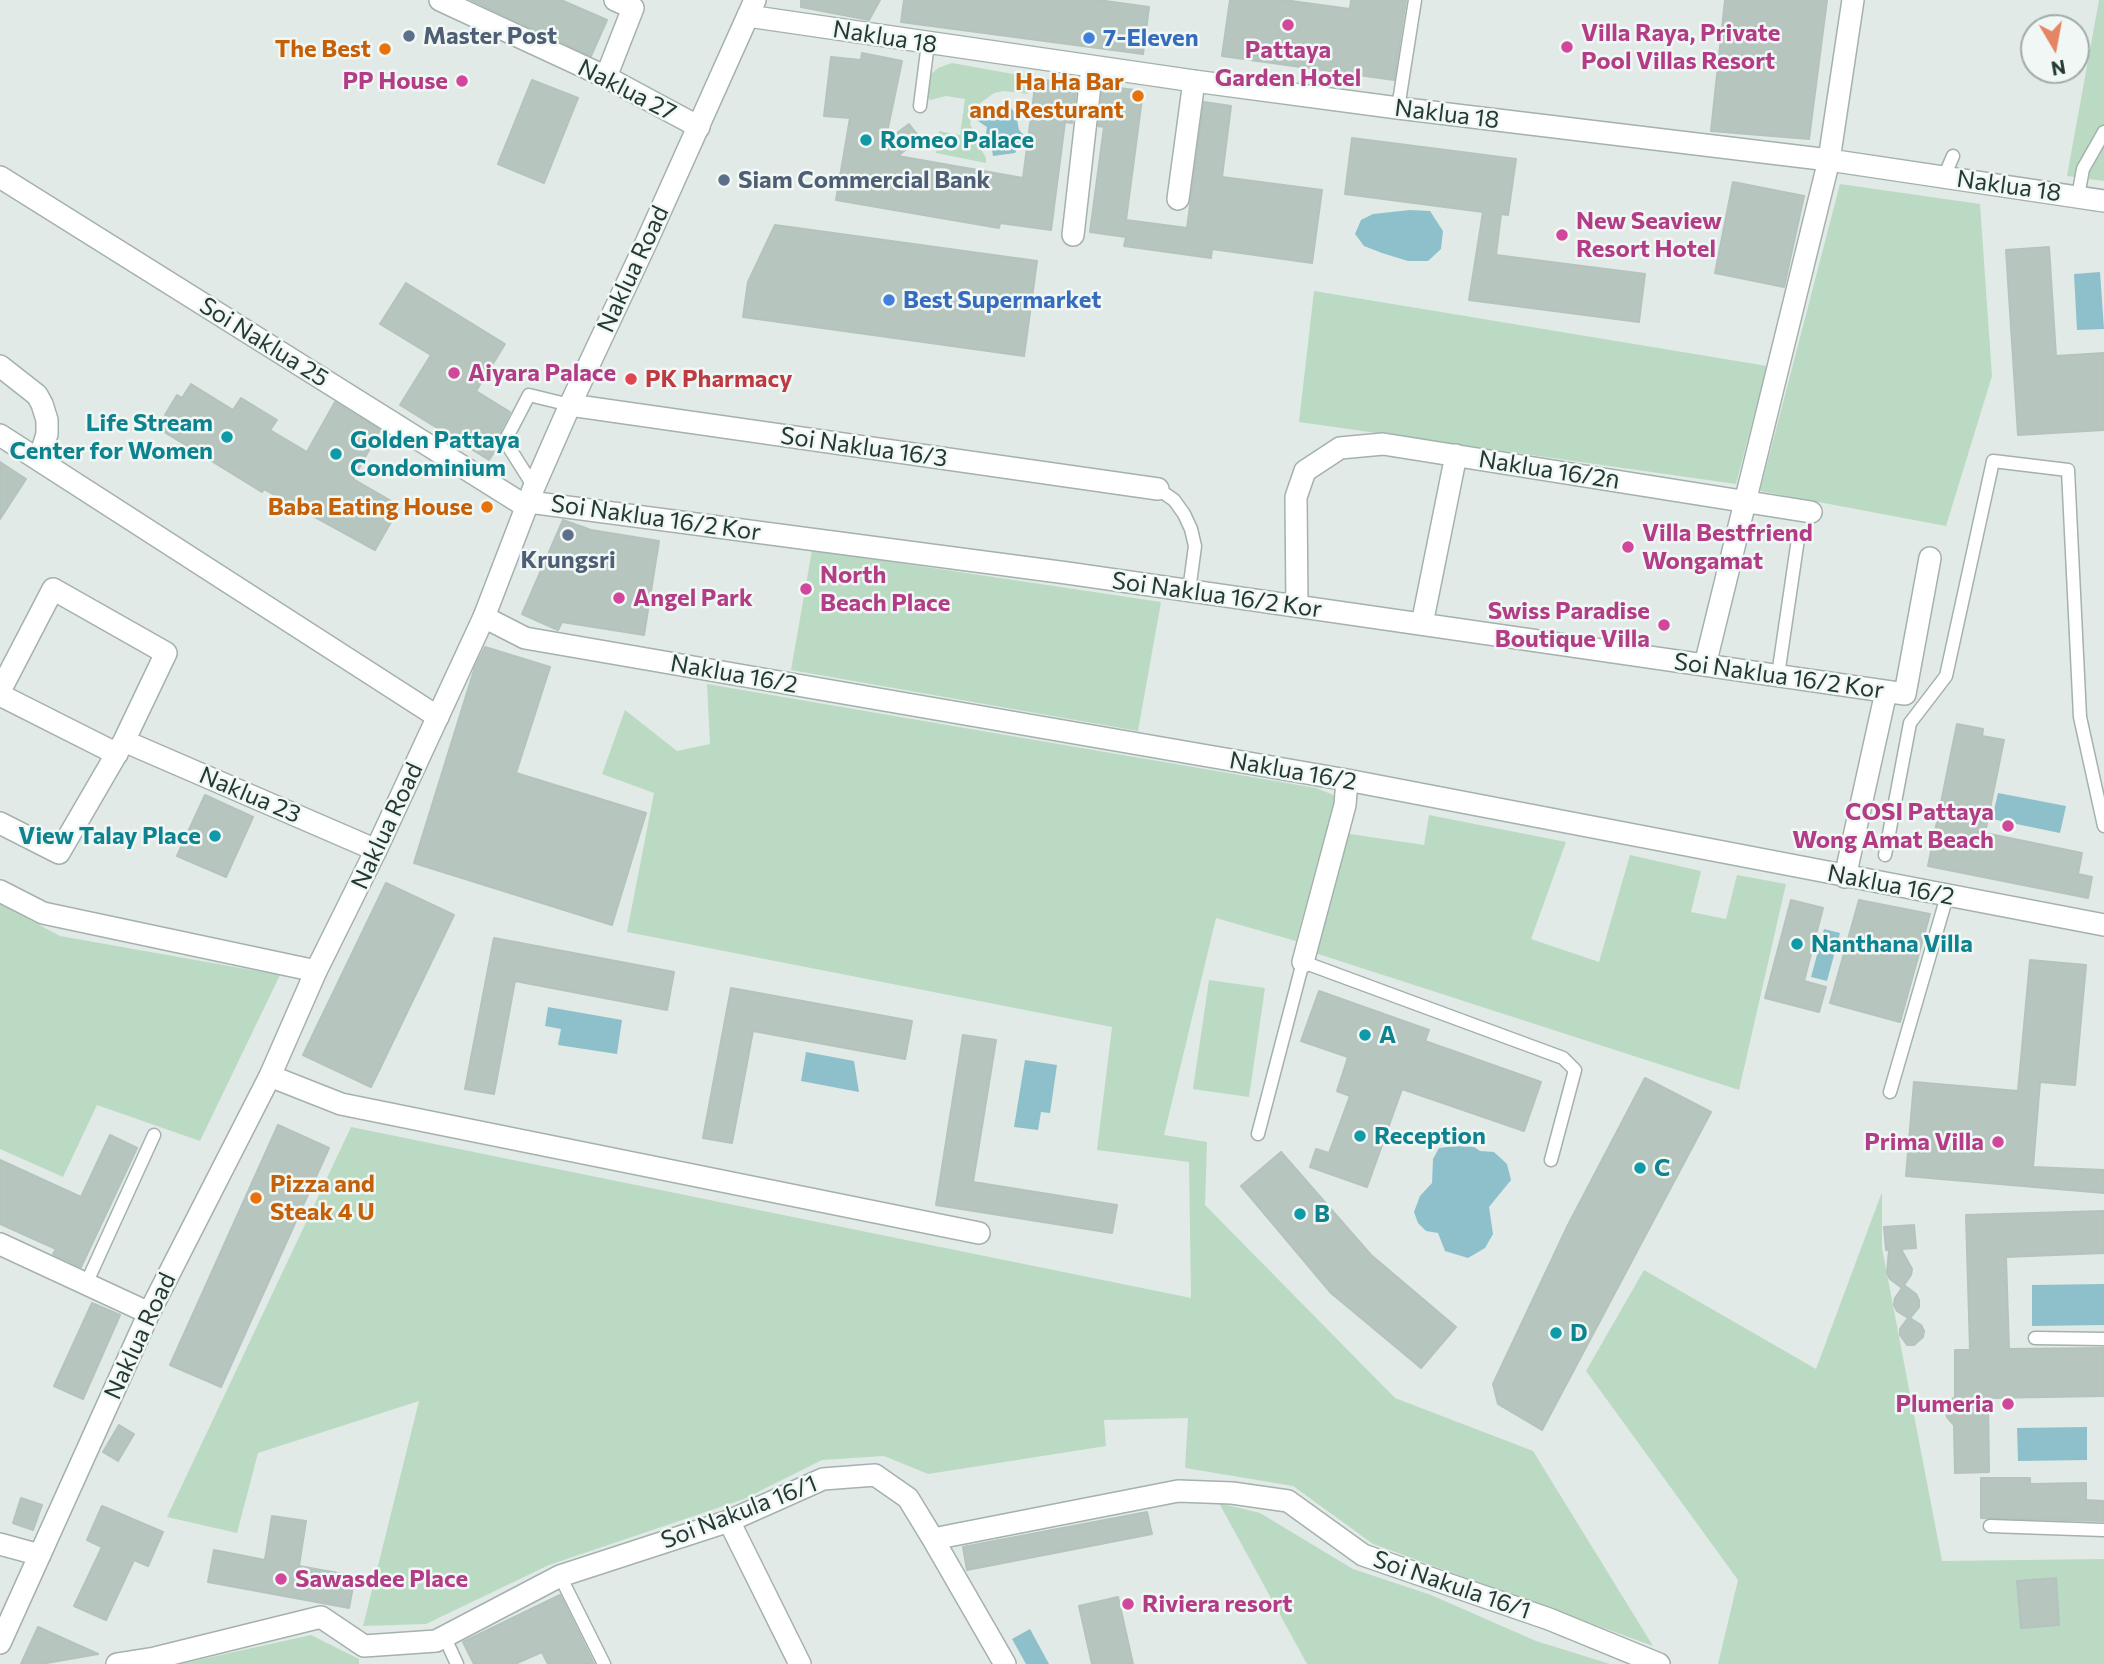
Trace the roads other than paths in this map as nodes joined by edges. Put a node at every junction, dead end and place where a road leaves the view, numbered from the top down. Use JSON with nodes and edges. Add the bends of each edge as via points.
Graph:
{"nodes":[{"id":1,"x":440,"y":0,"type":"edge"},
{"id":2,"x":615,"y":0,"type":"edge"},
{"id":3,"x":1415,"y":0,"type":"edge"},
{"id":4,"x":1853,"y":0,"type":"edge"},
{"id":5,"x":752,"y":8,"type":"edge"},
{"id":6,"x":928,"y":43,"type":"junction"},
{"id":7,"x":1092,"y":67,"type":"junction"},
{"id":8,"x":606,"y":77,"type":"junction"},
{"id":9,"x":1194,"y":81,"type":"junction"},
{"id":10,"x":920,"y":106,"type":"dead end"},
{"id":11,"x":1398,"y":108,"type":"junction"},
{"id":12,"x":699,"y":127,"type":"junction"},
{"id":13,"x":2104,"y":132,"type":"edge"},
{"id":14,"x":1953,"y":156,"type":"dead end"},
{"id":15,"x":1829,"y":160,"type":"junction"},
{"id":16,"x":0,"y":177,"type":"edge"},
{"id":17,"x":1944,"y":177,"type":"junction"},
{"id":18,"x":2078,"y":196,"type":"junction"},
{"id":19,"x":1178,"y":200,"type":"dead end"},
{"id":20,"x":2104,"y":201,"type":"edge"},
{"id":21,"x":1073,"y":235,"type":"dead end"},
{"id":22,"x":0,"y":366,"type":"edge"},
{"id":23,"x":570,"y":405,"type":"junction"},
{"id":24,"x":0,"y":435,"type":"edge"},
{"id":25,"x":1456,"y":455,"type":"junction"},
{"id":26,"x":39,"y":460,"type":"junction"},
{"id":27,"x":1158,"y":489,"type":"joint"},
{"id":28,"x":530,"y":499,"type":"junction"},
{"id":29,"x":1746,"y":501,"type":"junction"},
{"id":30,"x":1811,"y":512,"type":"dead end"},
{"id":31,"x":1798,"y":539,"type":"dead end"},
{"id":32,"x":1930,"y":558,"type":"dead end"},
{"id":33,"x":1189,"y":590,"type":"junction"},
{"id":34,"x":1297,"y":606,"type":"junction"},
{"id":35,"x":484,"y":617,"type":"junction"},
{"id":36,"x":1422,"y":624,"type":"junction"},
{"id":37,"x":1705,"y":664,"type":"junction"},
{"id":38,"x":1778,"y":676,"type":"junction"},
{"id":39,"x":0,"y":693,"type":"edge"},
{"id":40,"x":1896,"y":693,"type":"junction"},
{"id":41,"x":438,"y":717,"type":"junction"},
{"id":42,"x":121,"y":748,"type":"junction"},
{"id":43,"x":1346,"y":780,"type":"junction"},
{"id":44,"x":0,"y":823,"type":"edge"},
{"id":45,"x":2104,"y":826,"type":"edge"},
{"id":46,"x":376,"y":850,"type":"junction"},
{"id":47,"x":1885,"y":855,"type":"dead end"},
{"id":48,"x":1845,"y":877,"type":"junction"},
{"id":49,"x":0,"y":891,"type":"edge"},
{"id":50,"x":1947,"y":896,"type":"junction"},
{"id":51,"x":2104,"y":925,"type":"edge"},
{"id":52,"x":1303,"y":962,"type":"junction"},
{"id":53,"x":316,"y":971,"type":"junction"},
{"id":54,"x":270,"y":1076,"type":"junction"},
{"id":55,"x":1890,"y":1092,"type":"dead end"},
{"id":56,"x":1258,"y":1134,"type":"dead end"},
{"id":57,"x":155,"y":1135,"type":"dead end"},
{"id":58,"x":1551,"y":1160,"type":"dead end"},
{"id":59,"x":979,"y":1233,"type":"dead end"},
{"id":60,"x":0,"y":1244,"type":"edge"},
{"id":61,"x":86,"y":1284,"type":"junction"},
{"id":62,"x":149,"y":1313,"type":"junction"},
{"id":63,"x":2035,"y":1338,"type":"dead end"},
{"id":64,"x":2104,"y":1339,"type":"edge"},
{"id":65,"x":729,"y":1521,"type":"junction"},
{"id":66,"x":1990,"y":1526,"type":"dead end"},
{"id":67,"x":2104,"y":1530,"type":"edge"},
{"id":68,"x":933,"y":1539,"type":"junction"},
{"id":69,"x":0,"y":1544,"type":"edge"},
{"id":70,"x":40,"y":1555,"type":"junction"},
{"id":71,"x":560,"y":1576,"type":"junction"},
{"id":72,"x":444,"y":1636,"type":"junction"},
{"id":73,"x":0,"y":1643,"type":"edge"},
{"id":74,"x":117,"y":1664,"type":"edge"},
{"id":75,"x":457,"y":1664,"type":"edge"},
{"id":76,"x":604,"y":1664,"type":"edge"},
{"id":77,"x":800,"y":1664,"type":"edge"},
{"id":78,"x":1005,"y":1664,"type":"edge"},
{"id":79,"x":1660,"y":1664,"type":"edge"}],
"edges":[{"from":1,"to":8,"type":"street","name":"Naklua 27"},
{"from":2,"to":8,"type":"street","via":[[633,8]]},
{"from":3,"to":11,"type":"lane"},
{"from":4,"to":15,"type":"street"},
{"from":5,"to":6,"type":"street","name":"Naklua 18"},
{"from":5,"to":12,"type":"street","name":"Naklua Road"},
{"from":6,"to":7,"type":"street","name":"Naklua 18"},
{"from":6,"to":10,"type":"lane"},
{"from":7,"to":9,"type":"street","name":"Naklua 18"},
{"from":7,"to":21,"type":"street"},
{"from":8,"to":12,"type":"street","name":"Naklua 27"},
{"from":9,"to":11,"type":"street","name":"Naklua 18"},
{"from":9,"to":19,"type":"street"},
{"from":11,"to":15,"type":"street","name":"Naklua 18"},
{"from":12,"to":23,"type":"street","name":"Naklua Road"},
{"from":13,"to":18,"type":"lane","via":[[2083,169]]},
{"from":14,"to":17,"type":"lane"},
{"from":15,"to":17,"type":"street","name":"Naklua 18"},
{"from":15,"to":29,"type":"street"},
{"from":16,"to":28,"type":"street","name":"Soi Naklua 25"},
{"from":17,"to":18,"type":"street","name":"Naklua 18"},
{"from":18,"to":20,"type":"street","name":"Naklua 18"},
{"from":22,"to":26,"type":"street","via":[[42,404],[47,434]]},
{"from":23,"to":27,"type":"street","name":"Soi Naklua 16/3"},
{"from":23,"to":28,"type":"street","name":"Naklua Road"},
{"from":23,"to":28,"type":"lane","via":[[529,396],[505,441]]},
{"from":24,"to":26,"type":"street"},
{"from":25,"to":29,"type":"street","name":"Naklua 16/2ก"},
{"from":25,"to":34,"type":"street","via":[[1365,444],[1340,448],[1306,471],[1296,498]]},
{"from":25,"to":36,"type":"street","name":"Naklua 16/2ก"},
{"from":26,"to":41,"type":"street"},
{"from":27,"to":33,"type":"lane","via":[[1174,500],[1191,529],[1195,546]]},
{"from":28,"to":33,"type":"street","name":"Soi Naklua 16/2 Kor"},
{"from":28,"to":35,"type":"street","name":"Naklua Road"},
{"from":29,"to":30,"type":"street","name":"Naklua 16/2ก"},
{"from":29,"to":37,"type":"street"},
{"from":31,"to":38,"type":"lane"},
{"from":32,"to":40,"type":"street"},
{"from":33,"to":34,"type":"street","name":"Soi Naklua 16/2 Kor"},
{"from":34,"to":36,"type":"street","name":"Soi Naklua 16/2 Kor"},
{"from":35,"to":41,"type":"street","name":"Naklua Road"},
{"from":35,"to":43,"type":"street","name":"Naklua 16/2","via":[[525,638]]},
{"from":36,"to":37,"type":"street","name":"Soi Naklua 16/2 Kor"},
{"from":37,"to":38,"type":"street","name":"Soi Naklua 16/2 Kor"},
{"from":38,"to":40,"type":"street","name":"Soi Naklua 16/2 Kor"},
{"from":39,"to":42,"type":"street","name":"Naklua 23"},
{"from":39,"to":42,"type":"street","name":"Naklua 23","via":[[54,589],[166,653]]},
{"from":40,"to":48,"type":"street"},
{"from":41,"to":46,"type":"street","name":"Naklua Road"},
{"from":42,"to":44,"type":"street","name":"Naklua 23","via":[[60,853]]},
{"from":42,"to":46,"type":"street","name":"Naklua 23"},
{"from":43,"to":48,"type":"street","name":"Naklua 16/2"},
{"from":43,"to":52,"type":"street","via":[[1345,805]]},
{"from":45,"to":47,"type":"lane","via":[[2080,718],[2068,470],[1993,461],[1946,676],[1910,723]]},
{"from":46,"to":53,"type":"street","name":"Naklua Road"},
{"from":48,"to":50,"type":"street","name":"Naklua 16/2"},
{"from":49,"to":53,"type":"street","via":[[43,914]]},
{"from":50,"to":51,"type":"street","name":"Naklua 16/2"},
{"from":50,"to":55,"type":"lane"},
{"from":52,"to":56,"type":"lane"},
{"from":52,"to":58,"type":"lane","via":[[1563,1058],[1575,1070]]},
{"from":53,"to":54,"type":"street","name":"Naklua Road"},
{"from":54,"to":59,"type":"street","via":[[341,1104]]},
{"from":54,"to":62,"type":"street","name":"Naklua Road"},
{"from":57,"to":61,"type":"lane"},
{"from":60,"to":61,"type":"street"},
{"from":61,"to":62,"type":"street"},
{"from":62,"to":70,"type":"street","name":"Naklua Road"},
{"from":63,"to":64,"type":"lane"},
{"from":65,"to":68,"type":"street","name":"Soi Nakula 16/1","via":[[823,1479],[875,1475],[908,1498]]},
{"from":65,"to":71,"type":"street","name":"Soi Nakula 16/1"},
{"from":65,"to":77,"type":"street"},
{"from":66,"to":67,"type":"lane"},
{"from":68,"to":78,"type":"street"},
{"from":68,"to":79,"type":"street","name":"Soi Nakula 16/1","via":[[1178,1491],[1288,1501],[1363,1555],[1549,1619]]},
{"from":69,"to":70,"type":"street"},
{"from":70,"to":73,"type":"street","name":"Naklua Road"},
{"from":71,"to":72,"type":"street","name":"Soi Nakula 16/1"},
{"from":71,"to":76,"type":"lane"},
{"from":72,"to":74,"type":"street","name":"Soi Nakula 16/1","via":[[436,1641],[364,1646],[321,1617]]},
{"from":72,"to":75,"type":"lane"}]}
